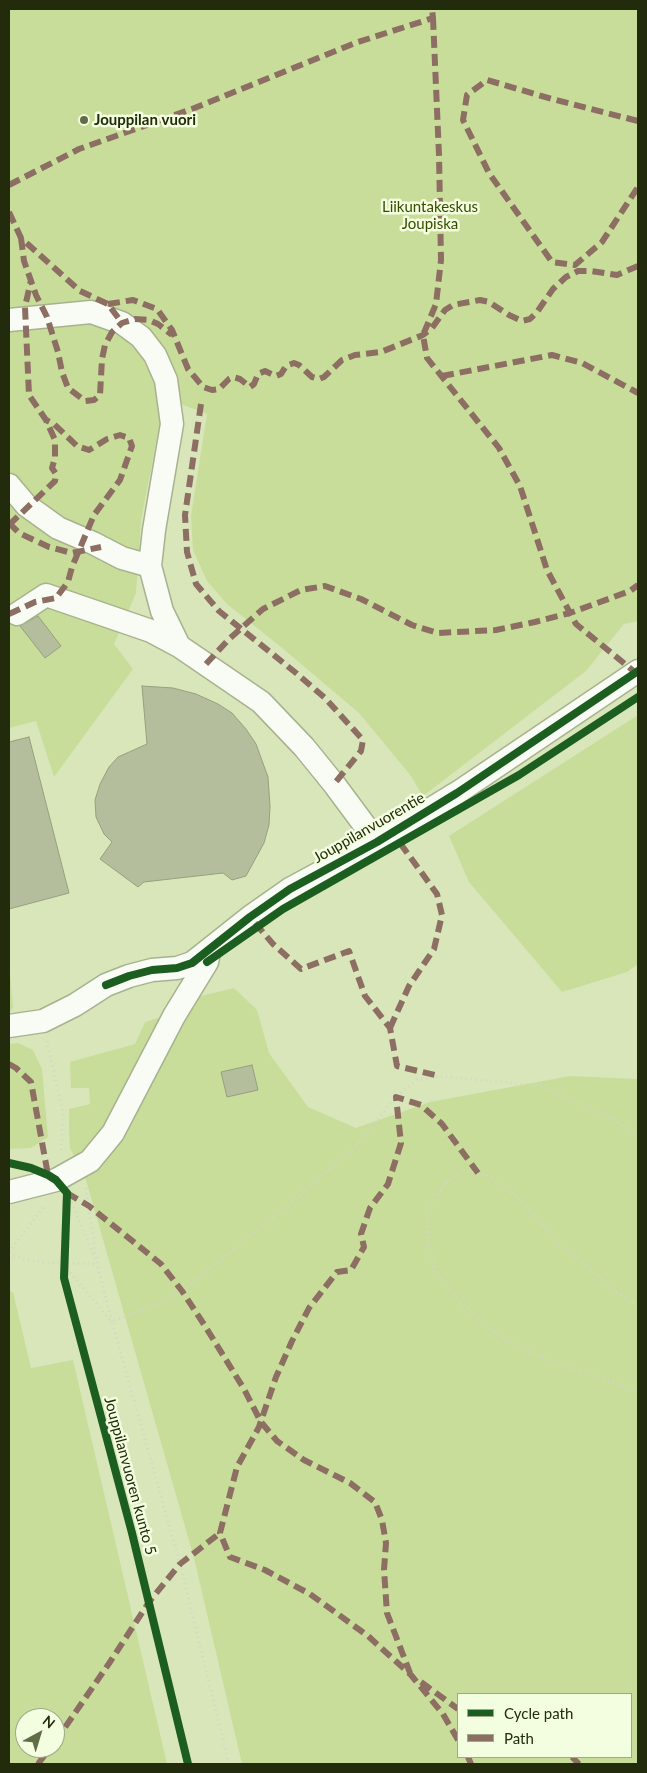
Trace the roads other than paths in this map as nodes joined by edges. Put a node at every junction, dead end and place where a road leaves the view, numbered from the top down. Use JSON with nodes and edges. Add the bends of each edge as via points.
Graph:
{"nodes":[{"id":1,"x":9,"y":320,"type":"edge"},
{"id":2,"x":9,"y":485,"type":"edge"},
{"id":3,"x":150,"y":566,"type":"junction"},
{"id":4,"x":16,"y":614,"type":"dead end"},
{"id":5,"x":179,"y":646,"type":"junction"},
{"id":6,"x":638,"y":671,"type":"edge"},
{"id":7,"x":378,"y":842,"type":"junction"},
{"id":8,"x":210,"y":948,"type":"junction"},
{"id":9,"x":9,"y":1026,"type":"edge"},
{"id":10,"x":9,"y":1192,"type":"edge"}],
"edges":[{"from":1,"to":3,"type":"street","via":[[91,312],[122,323],[141,337],[155,355],[166,380],[172,424]]},
{"from":2,"to":3,"type":"street","via":[[26,505],[58,528],[122,558]]},
{"from":3,"to":5,"type":"street","via":[[162,611]]},
{"from":4,"to":5,"type":"street","via":[[46,595],[151,630]]},
{"from":5,"to":7,"type":"street","via":[[261,702],[316,762]]},
{"from":6,"to":7,"type":"street","name":"Jouppilanvuorentie"},
{"from":7,"to":8,"type":"street","name":"Jouppilanvuorentie","via":[[290,889]]},
{"from":8,"to":9,"type":"street","name":"Jouppilanvuorentie","via":[[192,963],[152,970],[106,985],[43,1021]]},
{"from":8,"to":10,"type":"street","via":[[207,962],[174,1016],[113,1133],[90,1161],[62,1183]]}]}
